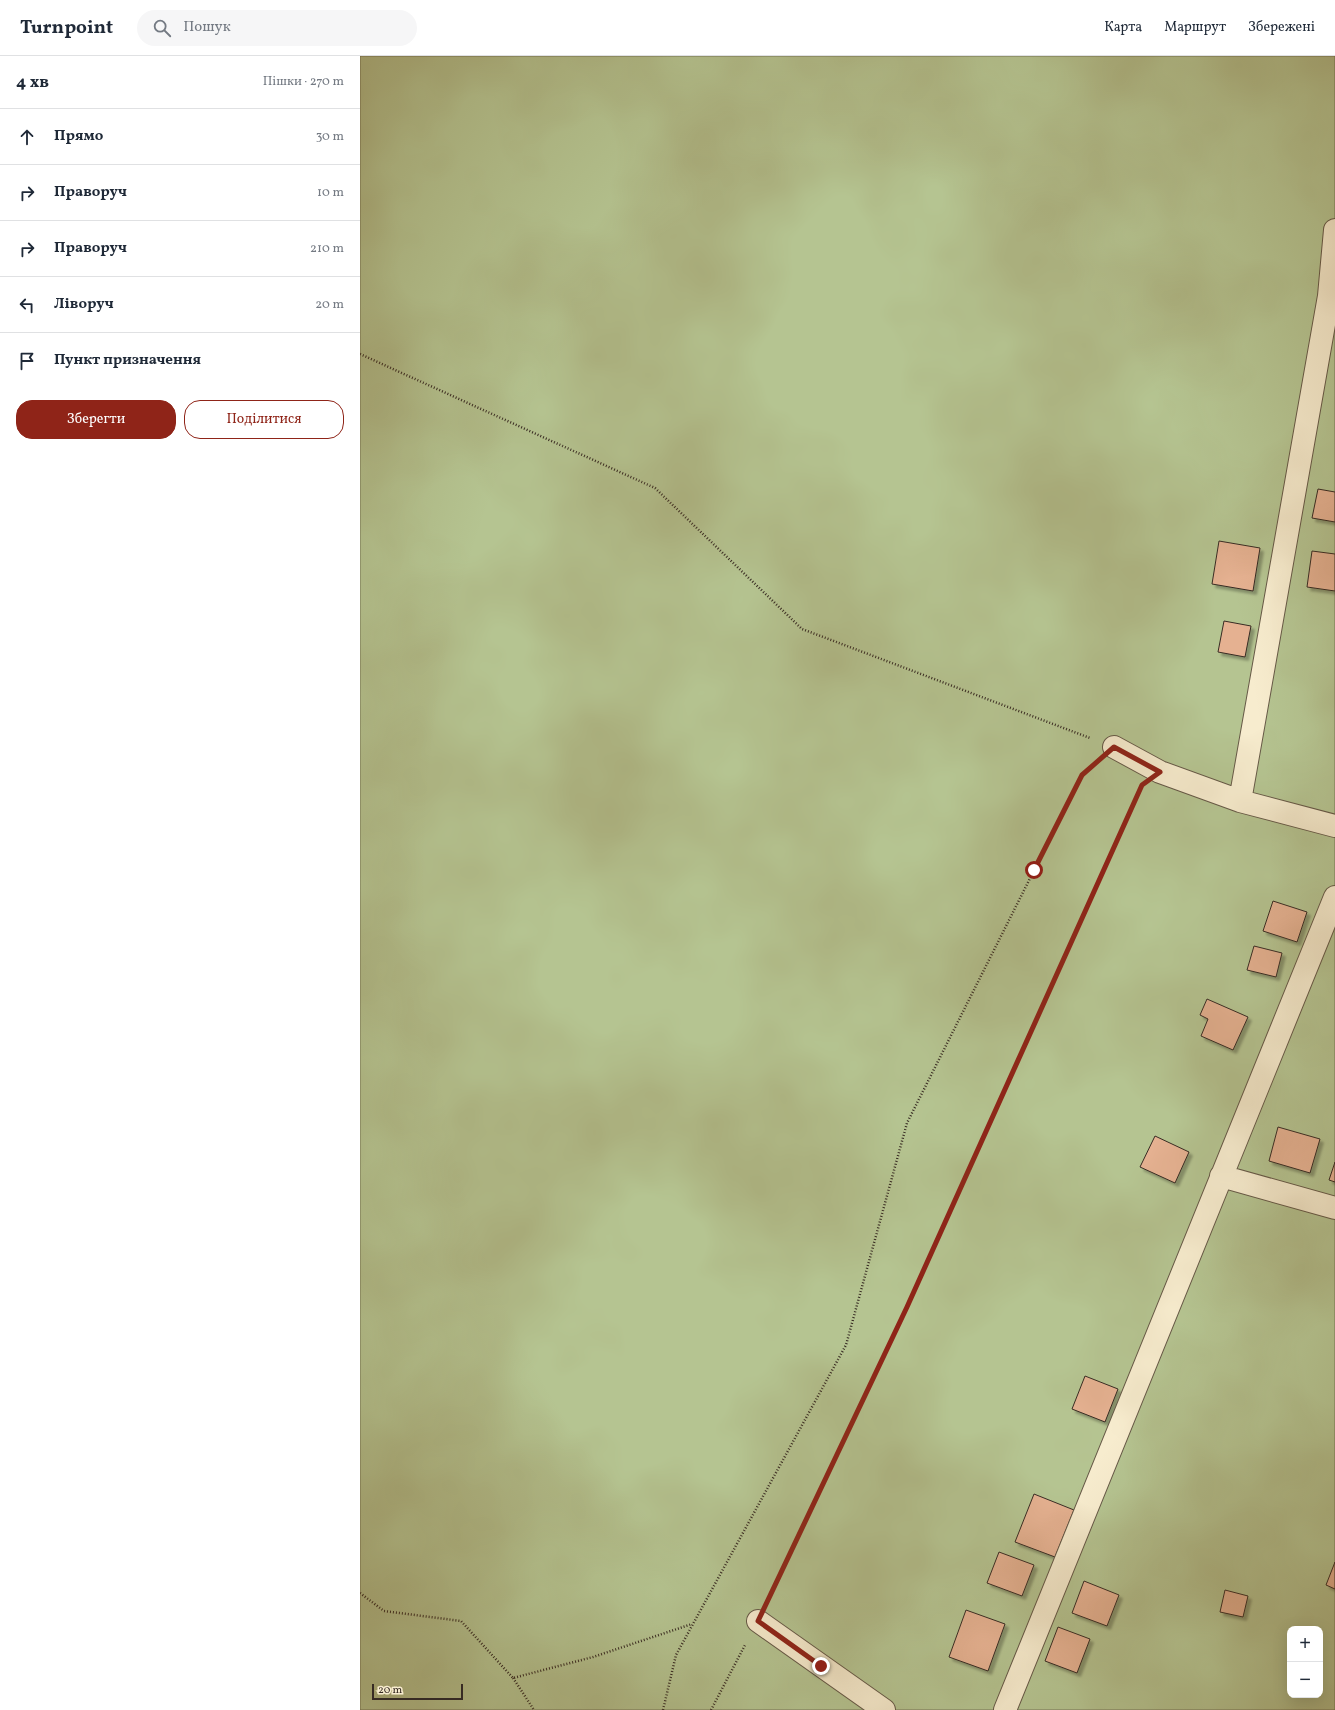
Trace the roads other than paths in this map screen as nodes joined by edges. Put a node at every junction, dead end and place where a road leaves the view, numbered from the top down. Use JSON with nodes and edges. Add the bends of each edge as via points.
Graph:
{"nodes":[{"id":1,"x":1335,"y":230,"type":"edge"},
{"id":2,"x":1332,"y":297,"type":"edge"},
{"id":3,"x":1114,"y":747,"type":"road end"},
{"id":4,"x":1240,"y":801,"type":"junction"},
{"id":5,"x":1335,"y":826,"type":"edge"},
{"id":6,"x":1335,"y":897,"type":"edge"},
{"id":7,"x":1221,"y":1176,"type":"junction"},
{"id":8,"x":1335,"y":1208,"type":"edge"},
{"id":9,"x":758,"y":1621,"type":"road end"},
{"id":10,"x":884,"y":1710,"type":"edge"},
{"id":11,"x":1005,"y":1710,"type":"edge"}],
"edges":[{"from":1,"to":2,"type":"street"},
{"from":2,"to":4,"type":"street"},
{"from":3,"to":4,"type":"street","via":[[1160,772]]},
{"from":4,"to":5,"type":"street"},
{"from":6,"to":7,"type":"street"},
{"from":7,"to":8,"type":"street"},
{"from":7,"to":11,"type":"street"},
{"from":9,"to":10,"type":"street"}]}
